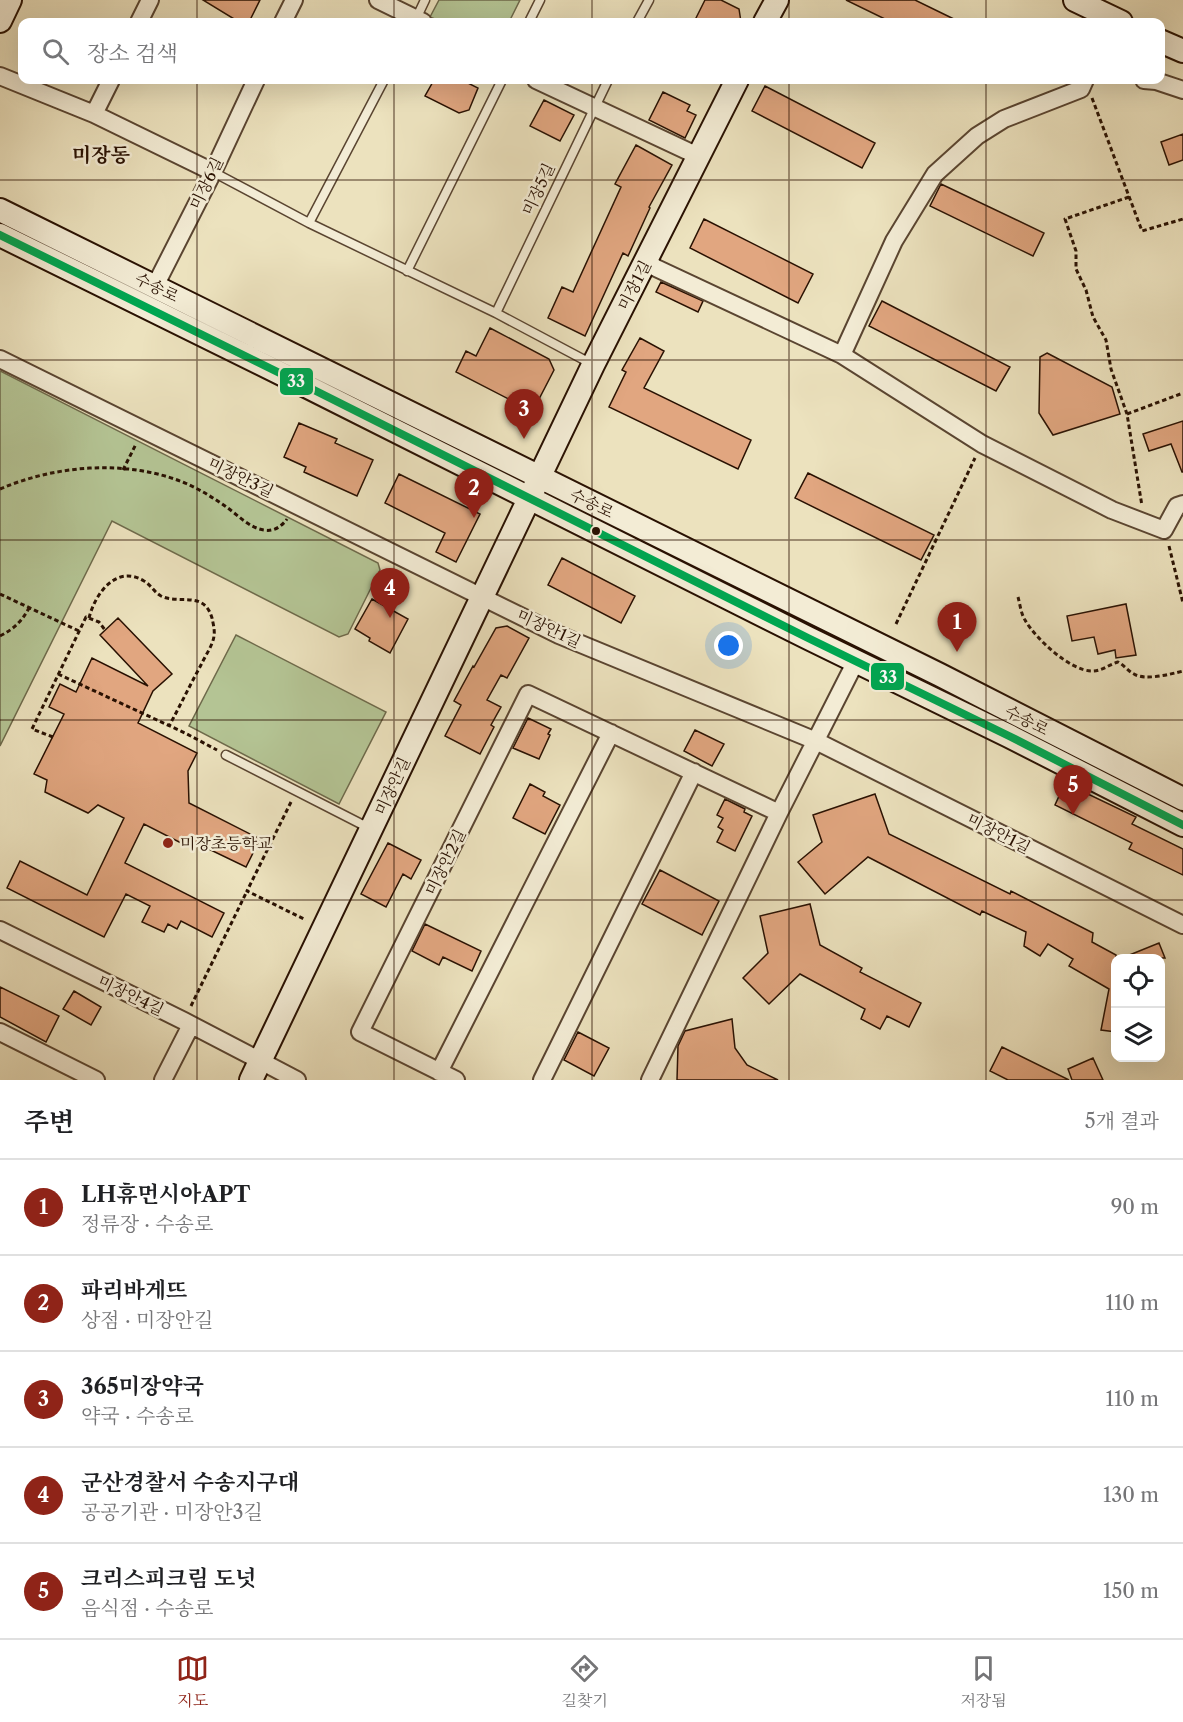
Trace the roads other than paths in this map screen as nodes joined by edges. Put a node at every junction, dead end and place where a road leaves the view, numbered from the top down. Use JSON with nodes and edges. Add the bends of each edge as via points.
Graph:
{"nodes":[{"id":1,"x":10,"y":0,"type":"edge"},
{"id":2,"x":150,"y":0,"type":"edge"},
{"id":3,"x":294,"y":0,"type":"edge"},
{"id":4,"x":378,"y":0,"type":"edge"},
{"id":5,"x":425,"y":0,"type":"edge"},
{"id":6,"x":540,"y":0,"type":"edge"},
{"id":7,"x":649,"y":0,"type":"edge"},
{"id":8,"x":777,"y":0,"type":"edge"},
{"id":9,"x":1075,"y":0,"type":"edge"},
{"id":10,"x":141,"y":18,"type":"edge"},
{"id":11,"x":285,"y":18,"type":"edge"},
{"id":12,"x":412,"y":18,"type":"edge"},
{"id":13,"x":419,"y":18,"type":"edge"},
{"id":14,"x":531,"y":18,"type":"edge"},
{"id":15,"x":639,"y":18,"type":"edge"},
{"id":16,"x":767,"y":18,"type":"edge"},
{"id":17,"x":1113,"y":18,"type":"edge"},
{"id":18,"x":0,"y":21,"type":"edge"},
{"id":19,"x":1165,"y":43,"type":"edge"},
{"id":20,"x":1183,"y":51,"type":"edge"},
{"id":21,"x":0,"y":76,"type":"edge"},
{"id":22,"x":18,"y":83,"type":"edge"},
{"id":23,"x":20,"y":84,"type":"edge"},
{"id":24,"x":109,"y":84,"type":"edge"},
{"id":25,"x":254,"y":84,"type":"edge"},
{"id":26,"x":382,"y":84,"type":"edge"},
{"id":27,"x":500,"y":84,"type":"edge"},
{"id":28,"x":544,"y":84,"type":"edge"},
{"id":29,"x":606,"y":84,"type":"edge"},
{"id":30,"x":734,"y":84,"type":"edge"},
{"id":31,"x":1083,"y":84,"type":"edge"},
{"id":32,"x":1165,"y":84,"type":"edge"},
{"id":33,"x":1183,"y":90,"type":"edge"},
{"id":34,"x":593,"y":107,"type":"junction"},
{"id":35,"x":94,"y":114,"type":"junction"},
{"id":36,"x":698,"y":156,"type":"junction"},
{"id":37,"x":213,"y":172,"type":"junction"},
{"id":38,"x":0,"y":203,"type":"edge"},
{"id":39,"x":0,"y":210,"type":"edge"},
{"id":40,"x":21,"y":220,"type":"junction"},
{"id":41,"x":309,"y":223,"type":"junction"},
{"id":42,"x":0,"y":235,"type":"edge"},
{"id":43,"x":0,"y":242,"type":"edge"},
{"id":44,"x":22,"y":246,"type":"junction"},
{"id":45,"x":646,"y":261,"type":"junction"},
{"id":46,"x":406,"y":271,"type":"junction"},
{"id":47,"x":155,"y":286,"type":"junction"},
{"id":48,"x":496,"y":313,"type":"junction"},
{"id":49,"x":842,"y":355,"type":"junction"},
{"id":50,"x":0,"y":359,"type":"edge"},
{"id":51,"x":593,"y":364,"type":"junction"},
{"id":52,"x":533,"y":488,"type":"junction"},
{"id":53,"x":1183,"y":504,"type":"edge"},
{"id":54,"x":482,"y":596,"type":"junction"},
{"id":55,"x":856,"y":661,"type":"junction"},
{"id":56,"x":611,"y":733,"type":"junction"},
{"id":57,"x":816,"y":741,"type":"junction"},
{"id":58,"x":226,"y":755,"type":"road end"},
{"id":59,"x":694,"y":772,"type":"junction"},
{"id":60,"x":1183,"y":799,"type":"edge"},
{"id":61,"x":779,"y":813,"type":"junction"},
{"id":62,"x":1183,"y":825,"type":"edge"},
{"id":63,"x":371,"y":829,"type":"junction"},
{"id":64,"x":1183,"y":925,"type":"edge"},
{"id":65,"x":0,"y":930,"type":"edge"},
{"id":66,"x":187,"y":1023,"type":"junction"},
{"id":67,"x":0,"y":1032,"type":"edge"},
{"id":68,"x":256,"y":1071,"type":"edge"},
{"id":69,"x":439,"y":1072,"type":"junction"},
{"id":70,"x":96,"y":1080,"type":"edge"},
{"id":71,"x":163,"y":1080,"type":"edge"},
{"id":72,"x":297,"y":1080,"type":"edge"},
{"id":73,"x":456,"y":1080,"type":"edge"},
{"id":74,"x":542,"y":1080,"type":"edge"},
{"id":75,"x":650,"y":1080,"type":"edge"}],
"edges":[{"from":1,"to":18,"type":"street"},
{"from":2,"to":10,"type":"street"},
{"from":3,"to":11,"type":"street"},
{"from":4,"to":12,"type":"street"},
{"from":5,"to":13,"type":"lane"},
{"from":6,"to":14,"type":"lane"},
{"from":7,"to":15,"type":"lane"},
{"from":8,"to":16,"type":"street"},
{"from":9,"to":17,"type":"street"},
{"from":19,"to":20,"type":"street"},
{"from":21,"to":22,"type":"street"},
{"from":23,"to":35,"type":"street"},
{"from":24,"to":35,"type":"street"},
{"from":25,"to":37,"type":"street","name":"미장6길"},
{"from":26,"to":41,"type":"lane"},
{"from":27,"to":46,"type":"lane"},
{"from":28,"to":34,"type":"street"},
{"from":29,"to":34,"type":"lane","name":"미장5길"},
{"from":30,"to":36,"type":"street","name":"미장1길"},
{"from":31,"to":49,"type":"street","via":[[1081,89],[1004,119],[977,136],[935,174],[894,242]]},
{"from":32,"to":33,"type":"street"},
{"from":34,"to":36,"type":"street"},
{"from":34,"to":48,"type":"lane","name":"미장5길"},
{"from":35,"to":37,"type":"street"},
{"from":36,"to":45,"type":"street","name":"미장1길"},
{"from":37,"to":41,"type":"lane"},
{"from":37,"to":47,"type":"street","name":"미장6길"},
{"from":38,"to":40,"type":"street"},
{"from":39,"to":40,"type":"street","name":"수송로"},
{"from":40,"to":47,"type":"street","name":"수송로"},
{"from":41,"to":46,"type":"lane"},
{"from":42,"to":44,"type":"street","name":"수송로"},
{"from":43,"to":44,"type":"street"},
{"from":44,"to":52,"type":"street","name":"수송로"},
{"from":45,"to":49,"type":"street"},
{"from":45,"to":51,"type":"street","name":"미장1길"},
{"from":46,"to":48,"type":"lane"},
{"from":47,"to":52,"type":"street","name":"수송로"},
{"from":48,"to":51,"type":"lane"},
{"from":49,"to":53,"type":"street","via":[[982,444],[1112,510],[1164,530],[1177,506]]},
{"from":50,"to":54,"type":"street","name":"미장안3길"},
{"from":51,"to":52,"type":"street","name":"미장1길"},
{"from":52,"to":54,"type":"street","name":"미장안길"},
{"from":52,"to":55,"type":"street","name":"수송로"},
{"from":52,"to":60,"type":"street","name":"수송로","via":[[929,670]]},
{"from":54,"to":57,"type":"street","name":"미장안1길","via":[[559,635]]},
{"from":54,"to":63,"type":"street","name":"미장안길"},
{"from":55,"to":57,"type":"street"},
{"from":55,"to":62,"type":"street","name":"수송로"},
{"from":56,"to":59,"type":"street","name":"미장안2길"},
{"from":56,"to":69,"type":"street"},
{"from":56,"to":69,"type":"street","name":"미장안2길","via":[[528,694],[360,1032]]},
{"from":57,"to":61,"type":"street"},
{"from":57,"to":64,"type":"street","name":"미장안1길"},
{"from":58,"to":63,"type":"lane"},
{"from":59,"to":61,"type":"street","name":"미장안2길"},
{"from":59,"to":74,"type":"street"},
{"from":61,"to":75,"type":"street"},
{"from":63,"to":68,"type":"street","name":"미장안길"},
{"from":65,"to":66,"type":"street","name":"미장안4길"},
{"from":66,"to":68,"type":"street","name":"미장안4길"},
{"from":66,"to":71,"type":"street"},
{"from":67,"to":70,"type":"street"},
{"from":68,"to":72,"type":"street"},
{"from":69,"to":73,"type":"street","name":"미장안2길"}]}
